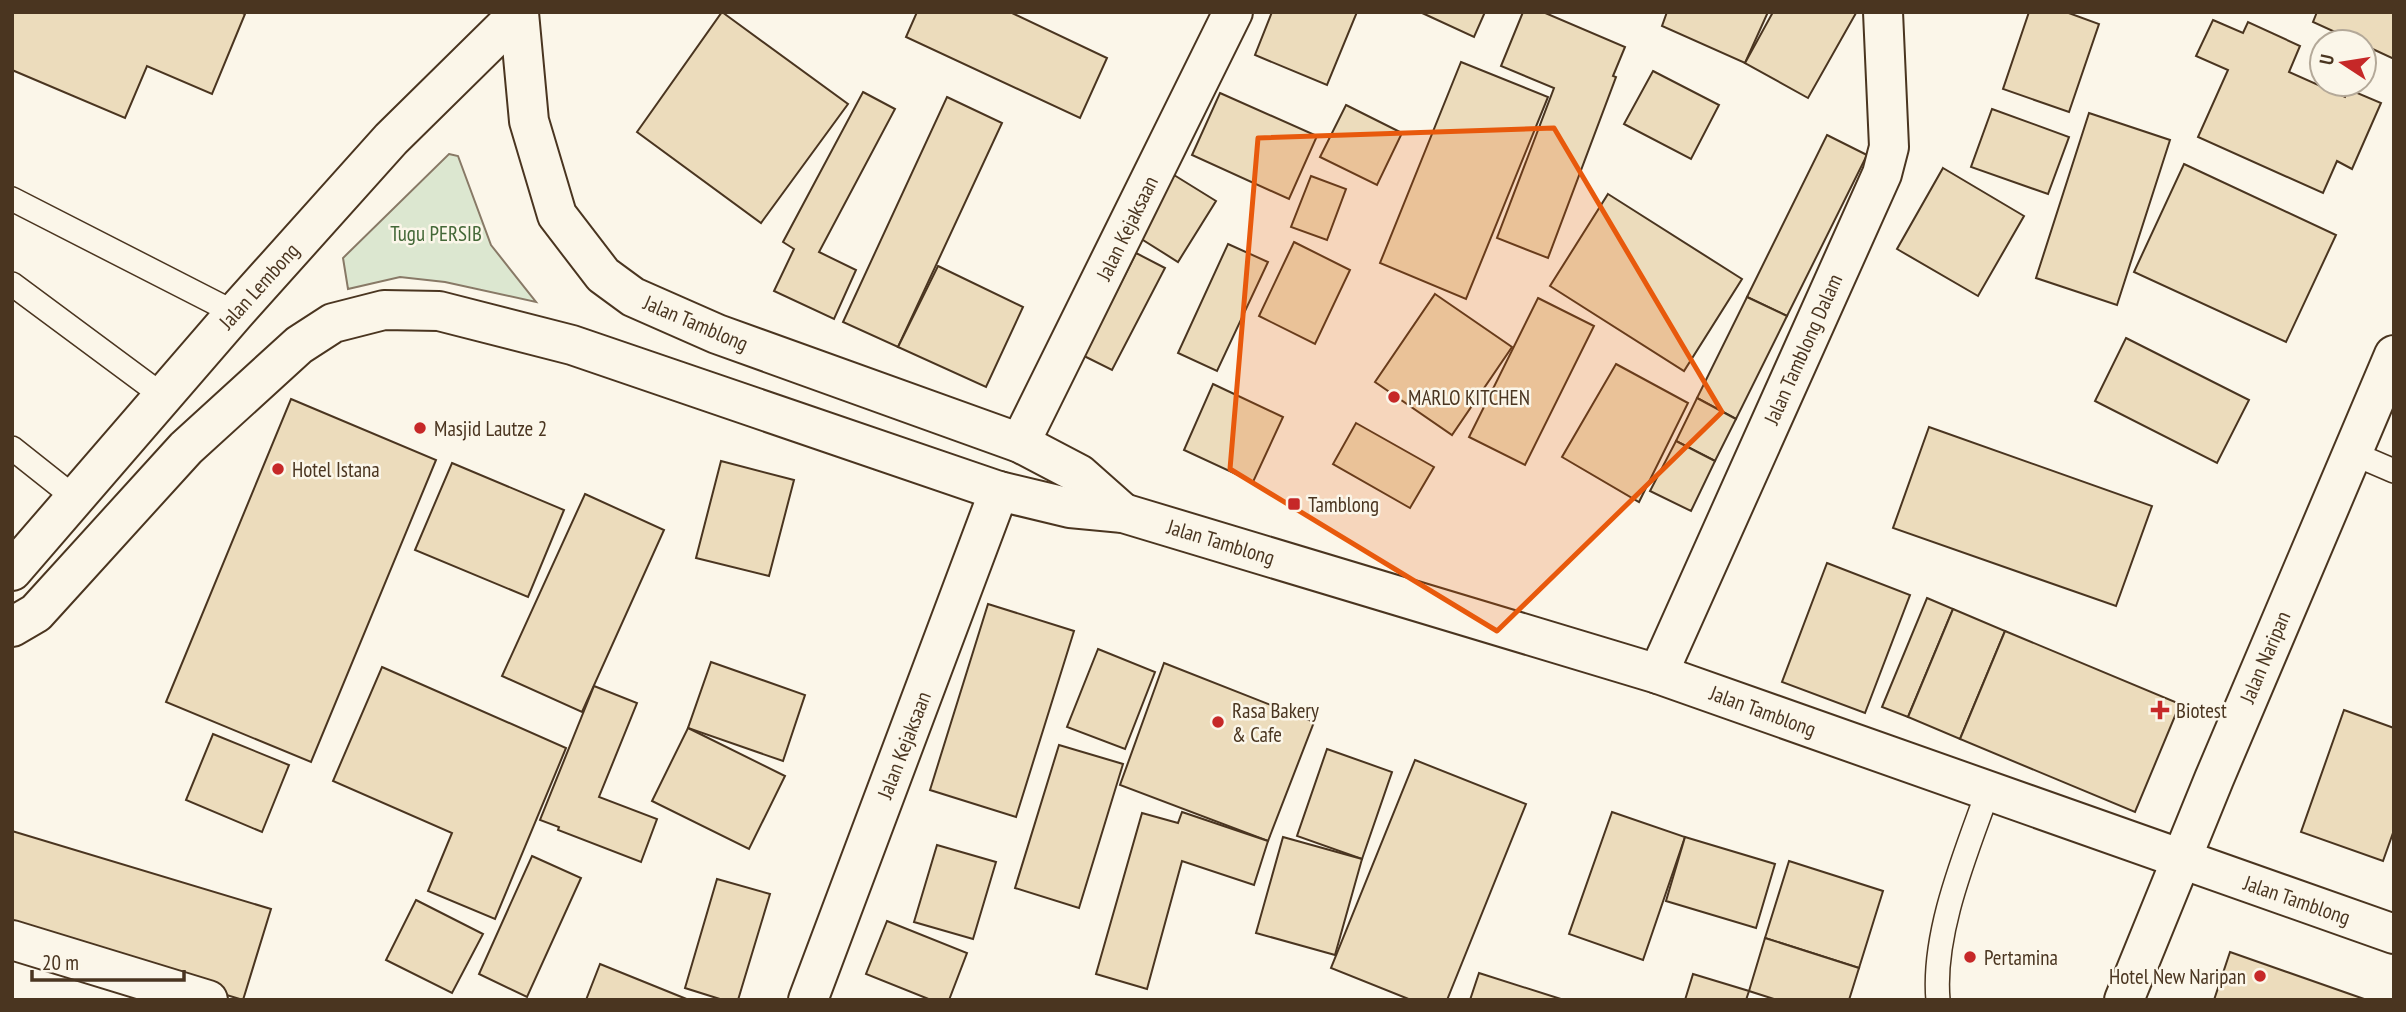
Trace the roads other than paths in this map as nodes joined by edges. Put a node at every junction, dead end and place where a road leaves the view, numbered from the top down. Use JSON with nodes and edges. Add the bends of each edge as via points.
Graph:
{"nodes":[{"id":1,"x":1233,"y":12,"type":"edge"},
{"id":2,"x":1883,"y":12,"type":"edge"},
{"id":3,"x":519,"y":13,"type":"edge"},
{"id":4,"x":12,"y":199,"type":"edge"},
{"id":5,"x":12,"y":284,"type":"edge"},
{"id":6,"x":235,"y":313,"type":"junction"},
{"id":7,"x":2394,"y":355,"type":"edge"},
{"id":8,"x":163,"y":396,"type":"junction"},
{"id":9,"x":1020,"y":443,"type":"junction"},
{"id":10,"x":12,"y":448,"type":"edge"},
{"id":11,"x":2352,"y":453,"type":"junction"},
{"id":12,"x":2394,"y":471,"type":"edge"},
{"id":13,"x":999,"y":491,"type":"junction"},
{"id":14,"x":75,"y":498,"type":"junction"},
{"id":15,"x":1123,"y":513,"type":"junction"},
{"id":16,"x":12,"y":570,"type":"edge"},
{"id":17,"x":12,"y":627,"type":"edge"},
{"id":18,"x":1658,"y":674,"type":"junction"},
{"id":19,"x":1988,"y":791,"type":"junction"},
{"id":20,"x":2180,"y":859,"type":"junction"},
{"id":21,"x":2394,"y":933,"type":"edge"},
{"id":22,"x":12,"y":940,"type":"edge"},
{"id":23,"x":208,"y":1000,"type":"edge"},
{"id":24,"x":808,"y":1000,"type":"edge"},
{"id":25,"x":1938,"y":1000,"type":"edge"},
{"id":26,"x":2124,"y":1000,"type":"edge"}],
"edges":[{"from":1,"to":9,"type":"main road","name":"Jalan Kejaksaan"},
{"from":2,"to":18,"type":"main road","name":"Jalan Tamblong Dalam","via":[[1889,146],[1882,174]]},
{"from":3,"to":6,"type":"main road","name":"Jalan Lembong","via":[[391,139]]},
{"from":3,"to":9,"type":"main road","name":"Jalan Tamblong","via":[[528,121],[557,215],[603,275],[633,297],[717,334]]},
{"from":4,"to":6,"type":"lane"},
{"from":5,"to":8,"type":"lane"},
{"from":6,"to":8,"type":"main road","name":"Jalan Lembong"},
{"from":7,"to":11,"type":"main road","name":"Jalan Naripan"},
{"from":8,"to":14,"type":"main road","name":"Jalan Lembong"},
{"from":9,"to":15,"type":"main road","name":"Jalan Tamblong","via":[[1079,474]]},
{"from":10,"to":14,"type":"lane"},
{"from":11,"to":12,"type":"lane"},
{"from":11,"to":20,"type":"main road","name":"Jalan Naripan"},
{"from":13,"to":15,"type":"main road","name":"Jalan Tamblong","via":[[1070,508]]},
{"from":13,"to":17,"type":"main road","name":"Jalan Tamblong","via":[[572,345],[439,312],[384,310],[333,323],[299,345],[186,448],[36,613]]},
{"from":13,"to":24,"type":"main road","name":"Jalan Kejaksaan"},
{"from":14,"to":16,"type":"main road","name":"Jalan Lembong"},
{"from":15,"to":18,"type":"main road","name":"Jalan Tamblong"},
{"from":18,"to":19,"type":"main road","name":"Jalan Tamblong"},
{"from":19,"to":20,"type":"main road","name":"Jalan Tamblong"},
{"from":19,"to":25,"type":"lane","via":[[1946,914]]},
{"from":20,"to":21,"type":"main road","name":"Jalan Tamblong"},
{"from":20,"to":26,"type":"main road","name":"Jalan Naripan"},
{"from":22,"to":23,"type":"main road"}]}
